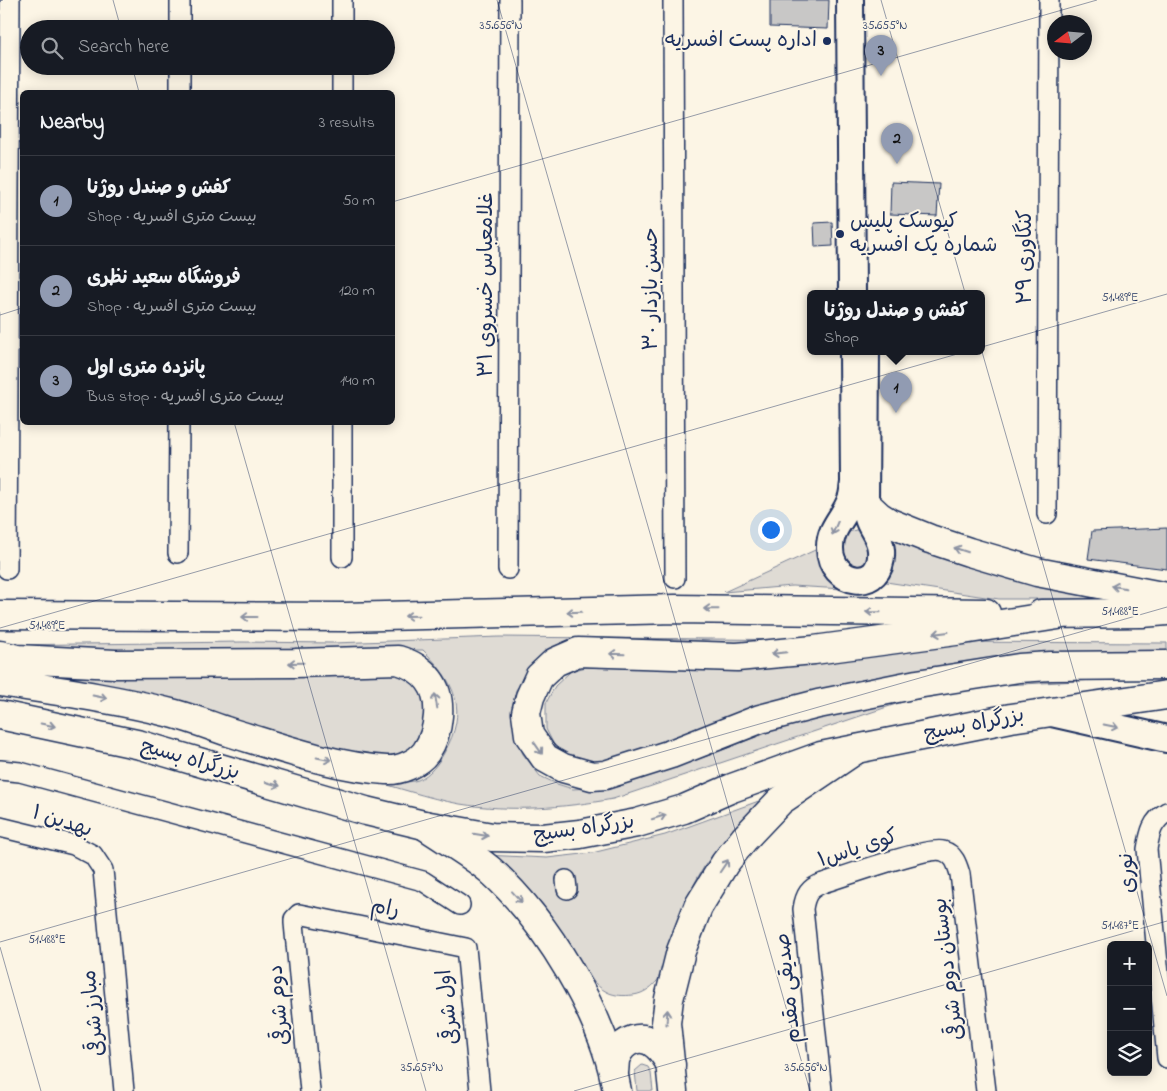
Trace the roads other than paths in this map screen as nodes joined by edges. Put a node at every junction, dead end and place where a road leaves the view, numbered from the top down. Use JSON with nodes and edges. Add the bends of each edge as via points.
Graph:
{"nodes":[{"id":1,"x":10,"y":0,"type":"edge"},
{"id":2,"x":180,"y":0,"type":"edge"},
{"id":3,"x":342,"y":0,"type":"edge"},
{"id":4,"x":510,"y":0,"type":"edge"},
{"id":5,"x":673,"y":0,"type":"edge"},
{"id":6,"x":850,"y":0,"type":"edge"},
{"id":7,"x":867,"y":0,"type":"edge"},
{"id":8,"x":1049,"y":0,"type":"edge"},
{"id":9,"x":180,"y":20,"type":"edge"},
{"id":10,"x":342,"y":20,"type":"edge"},
{"id":11,"x":180,"y":75,"type":"edge"},
{"id":12,"x":342,"y":75,"type":"edge"},
{"id":13,"x":180,"y":90,"type":"edge"},
{"id":14,"x":342,"y":90,"type":"edge"},
{"id":15,"x":852,"y":290,"type":"edge"},
{"id":16,"x":866,"y":290,"type":"edge"},
{"id":17,"x":853,"y":355,"type":"edge"},
{"id":18,"x":866,"y":355,"type":"edge"},
{"id":19,"x":179,"y":425,"type":"edge"},
{"id":20,"x":342,"y":425,"type":"edge"},
{"id":21,"x":860,"y":493,"type":"junction"},
{"id":22,"x":1048,"y":514,"type":"dead end"},
{"id":23,"x":178,"y":553,"type":"dead end"},
{"id":24,"x":342,"y":557,"type":"dead end"},
{"id":25,"x":7,"y":569,"type":"dead end"},
{"id":26,"x":508,"y":570,"type":"dead end"},
{"id":27,"x":676,"y":578,"type":"dead end"},
{"id":28,"x":1167,"y":597,"type":"edge"},
{"id":29,"x":1167,"y":611,"type":"edge"},
{"id":30,"x":0,"y":615,"type":"edge"},
{"id":31,"x":1058,"y":615,"type":"junction"},
{"id":32,"x":0,"y":655,"type":"edge"},
{"id":33,"x":1167,"y":665,"type":"edge"},
{"id":34,"x":0,"y":682,"type":"edge"},
{"id":35,"x":1167,"y":695,"type":"edge"},
{"id":36,"x":1047,"y":712,"type":"junction"},
{"id":37,"x":0,"y":715,"type":"edge"},
{"id":38,"x":1167,"y":738,"type":"edge"},
{"id":39,"x":857,"y":749,"type":"junction"},
{"id":40,"x":0,"y":770,"type":"edge"},
{"id":41,"x":1167,"y":812,"type":"edge"},
{"id":42,"x":424,"y":825,"type":"junction"},
{"id":43,"x":0,"y":827,"type":"edge"},
{"id":44,"x":941,"y":850,"type":"joint"},
{"id":45,"x":102,"y":870,"type":"joint"},
{"id":46,"x":460,"y":905,"type":"dead end"},
{"id":47,"x":803,"y":909,"type":"joint"},
{"id":48,"x":296,"y":916,"type":"joint"},
{"id":49,"x":466,"y":948,"type":"joint"},
{"id":50,"x":1167,"y":1058,"type":"edge"},
{"id":51,"x":672,"y":1078,"type":"edge"},
{"id":52,"x":616,"y":1082,"type":"edge"},
{"id":53,"x":124,"y":1091,"type":"edge"},
{"id":54,"x":310,"y":1091,"type":"edge"},
{"id":55,"x":480,"y":1091,"type":"edge"},
{"id":56,"x":822,"y":1091,"type":"edge"},
{"id":57,"x":986,"y":1091,"type":"edge"}],
"edges":[{"from":1,"to":25,"type":"street"},
{"from":2,"to":9,"type":"street"},
{"from":3,"to":10,"type":"street"},
{"from":4,"to":26,"type":"street","name":"غلامعباس خسروی ۳۱"},
{"from":5,"to":27,"type":"street","name":"حسن بازدار ۳۰"},
{"from":6,"to":15,"type":"main road"},
{"from":7,"to":16,"type":"main road"},
{"from":8,"to":22,"type":"street","name":"کنگاوری ۲۹"},
{"from":11,"to":13,"type":"street"},
{"from":12,"to":14,"type":"street"},
{"from":17,"to":21,"type":"main road"},
{"from":21,"to":18,"type":"main road","one_way":true},
{"from":19,"to":23,"type":"street"},
{"from":20,"to":24,"type":"street"},
{"from":28,"to":21,"type":"main road","one_way":true,"via":[[1037,572],[930,539],[879,516]]},
{"from":29,"to":31,"type":"main road"},
{"from":31,"to":30,"type":"main road","one_way":true,"via":[[676,609],[344,617]]},
{"from":31,"to":33,"type":"main road","one_way":true,"via":[[944,633],[737,658],[578,652],[555,662],[539,677],[526,713],[529,735],[545,758],[563,768],[592,776],[605,775],[671,754],[760,719],[917,684],[1019,668]]},
{"from":34,"to":32,"type":"main road","one_way":true,"via":[[97,696],[176,714],[317,758],[389,770],[408,766],[426,753],[438,716],[437,696],[430,681],[413,665],[398,660],[115,664],[17,659]]},
{"from":35,"to":36,"type":"main road","name":"بزرگراه بسیج"},
{"from":36,"to":38,"type":"main road","one_way":true},
{"from":36,"to":39,"type":"main road","name":"بزرگراه بسیج"},
{"from":37,"to":42,"type":"main road","name":"بزرگراه بسیج","one_way":true,"via":[[141,745]]},
{"from":42,"to":39,"type":"main road","name":"بزرگراه بسیج","one_way":true,"via":[[492,837],[543,838],[627,826],[684,809],[821,756]]},
{"from":51,"to":39,"type":"main road","one_way":true,"via":[[666,1023],[669,999],[681,951],[698,907],[725,863],[780,802]]},
{"from":40,"to":46,"type":"street","via":[[20,772],[423,881]]},
{"from":41,"to":50,"type":"street","name":"نوری","via":[[1155,821],[1147,849]]},
{"from":42,"to":52,"type":"main road","one_way":true,"via":[[474,858],[518,897],[554,946],[586,1001]]},
{"from":43,"to":45,"type":"street","name":"بهدین ۱","via":[[74,846],[93,855]]},
{"from":44,"to":47,"type":"street","name":"کوی یاس۱","via":[[920,853],[812,888]]},
{"from":44,"to":57,"type":"street","name":"بوستان دوم شرقی","via":[[950,854],[960,874]]},
{"from":45,"to":53,"type":"street","name":"مبارز شرقی"},
{"from":47,"to":56,"type":"street","name":"صدیقی مقدم"},
{"from":48,"to":49,"type":"street","name":"رام","via":[[299,914]]},
{"from":48,"to":54,"type":"street","name":"دوم شرقی","via":[[294,923]]},
{"from":49,"to":55,"type":"street","name":"اول شرقی"},
{"from":51,"to":52,"type":"main road","via":[[657,1046],[639,1038],[629,1040],[615,1059]]}]}
